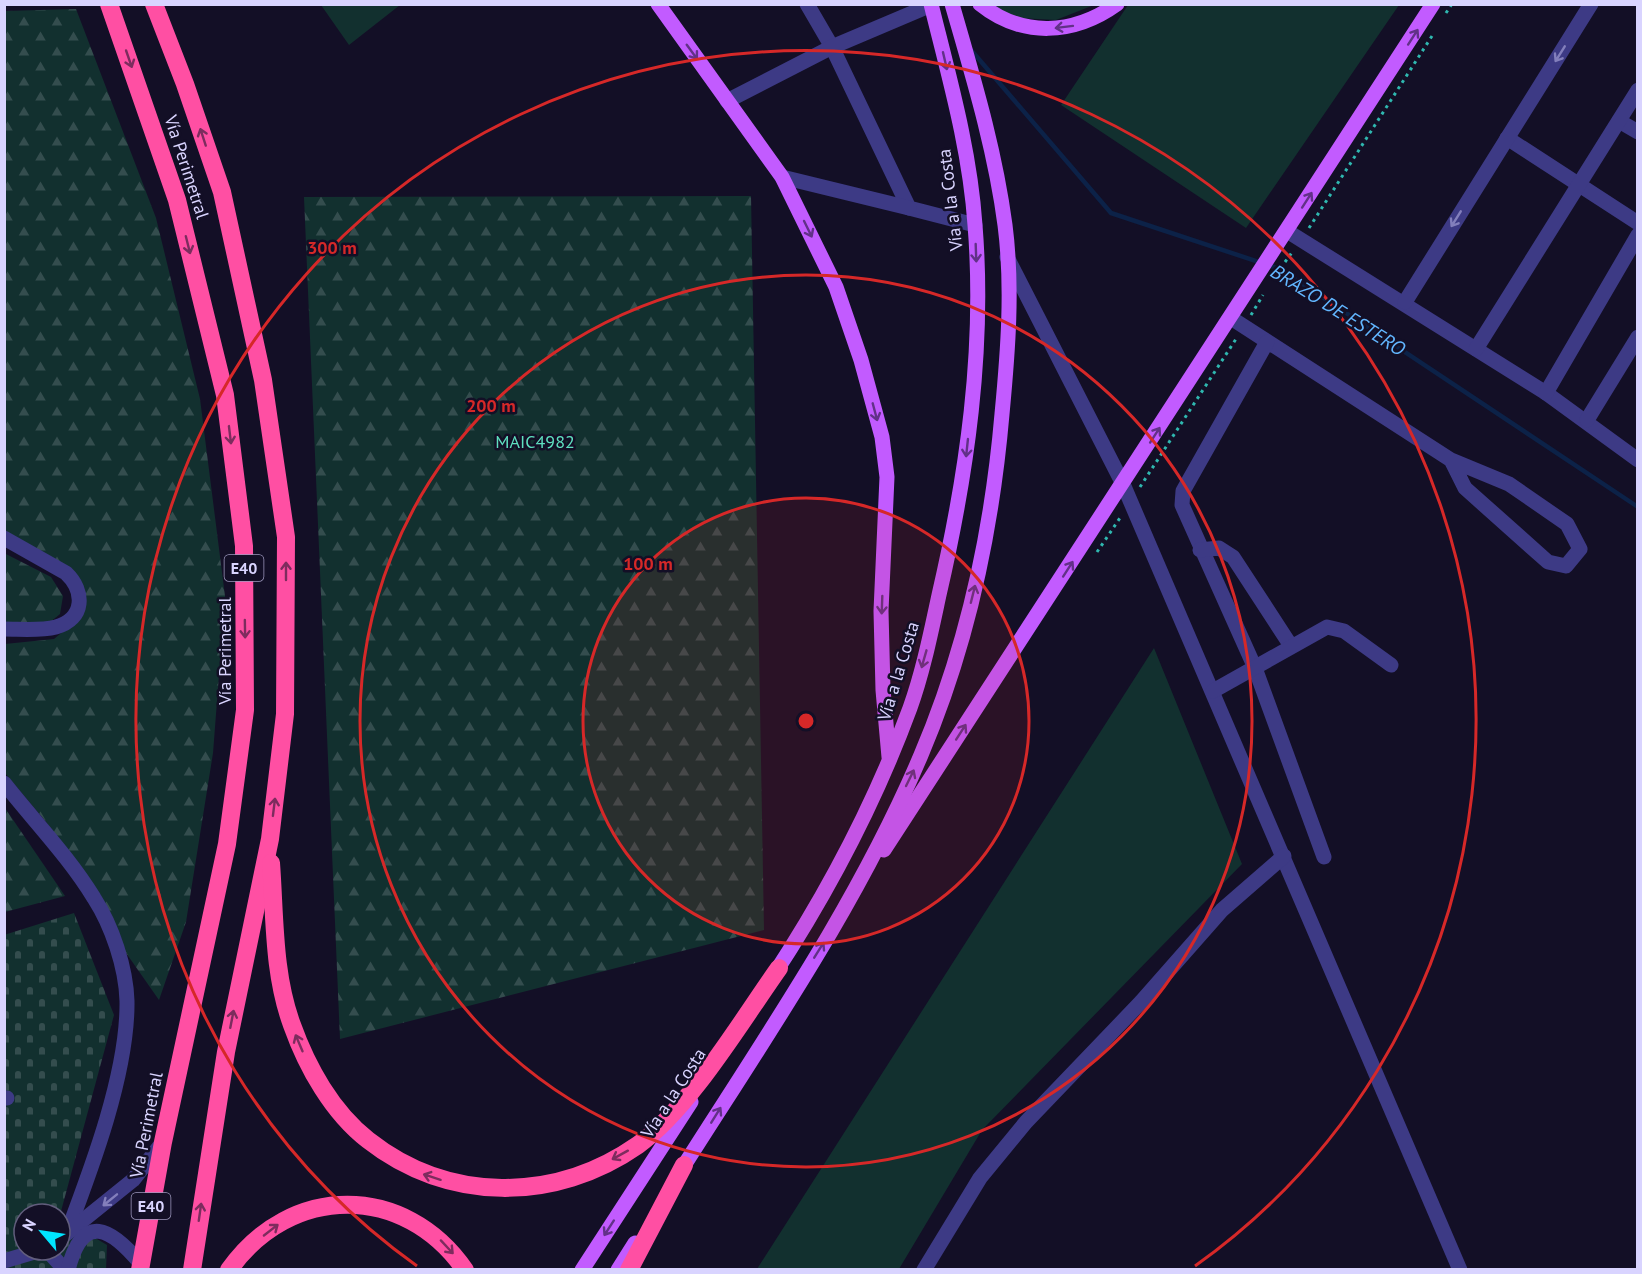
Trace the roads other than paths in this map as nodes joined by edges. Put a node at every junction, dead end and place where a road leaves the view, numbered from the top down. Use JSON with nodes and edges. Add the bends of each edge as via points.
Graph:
{"nodes":[{"id":1,"x":109,"y":4,"type":"edge"},
{"id":2,"x":154,"y":4,"type":"edge"},
{"id":3,"x":658,"y":4,"type":"edge"},
{"id":4,"x":807,"y":4,"type":"edge"},
{"id":5,"x":952,"y":4,"type":"edge"},
{"id":6,"x":980,"y":4,"type":"edge"},
{"id":7,"x":1117,"y":4,"type":"edge"},
{"id":8,"x":1433,"y":4,"type":"edge"},
{"id":9,"x":1591,"y":4,"type":"edge"},
{"id":10,"x":931,"y":5,"type":"edge"},
{"id":11,"x":832,"y":47,"type":"junction"},
{"id":12,"x":1638,"y":90,"type":"edge"},
{"id":13,"x":727,"y":101,"type":"junction"},
{"id":14,"x":1619,"y":121,"type":"junction"},
{"id":15,"x":1638,"y":132,"type":"edge"},
{"id":16,"x":1507,"y":138,"type":"junction"},
{"id":17,"x":782,"y":177,"type":"junction"},
{"id":18,"x":1578,"y":184,"type":"junction"},
{"id":19,"x":909,"y":208,"type":"junction"},
{"id":20,"x":1638,"y":223,"type":"edge"},
{"id":21,"x":975,"y":225,"type":"junction"},
{"id":22,"x":1287,"y":231,"type":"junction"},
{"id":23,"x":1638,"y":235,"type":"edge"},
{"id":24,"x":1006,"y":255,"type":"junction"},
{"id":25,"x":1405,"y":302,"type":"junction"},
{"id":26,"x":1231,"y":318,"type":"junction"},
{"id":27,"x":1638,"y":336,"type":"edge"},
{"id":28,"x":1267,"y":342,"type":"junction"},
{"id":29,"x":1476,"y":349,"type":"junction"},
{"id":30,"x":1546,"y":393,"type":"junction"},
{"id":31,"x":1587,"y":420,"type":"junction"},
{"id":32,"x":1451,"y":460,"type":"junction"},
{"id":33,"x":1638,"y":460,"type":"edge"},
{"id":34,"x":1124,"y":484,"type":"junction"},
{"id":35,"x":4,"y":538,"type":"edge"},
{"id":36,"x":1200,"y":550,"type":"junction"},
{"id":37,"x":4,"y":629,"type":"edge"},
{"id":38,"x":1292,"y":646,"type":"junction"},
{"id":39,"x":1391,"y":665,"type":"dead end"},
{"id":40,"x":1256,"y":668,"type":"junction"},
{"id":41,"x":1213,"y":691,"type":"junction"},
{"id":42,"x":890,"y":760,"type":"junction"},
{"id":43,"x":4,"y":783,"type":"edge"},
{"id":44,"x":270,"y":839,"type":"junction"},
{"id":45,"x":1284,"y":856,"type":"junction"},
{"id":46,"x":1324,"y":857,"type":"dead end"},
{"id":47,"x":848,"y":904,"type":"junction"},
{"id":48,"x":778,"y":968,"type":"junction"},
{"id":49,"x":163,"y":1142,"type":"junction"},
{"id":50,"x":684,"y":1165,"type":"junction"},
{"id":51,"x":72,"y":1214,"type":"edge"},
{"id":52,"x":88,"y":1218,"type":"junction"},
{"id":53,"x":72,"y":1229,"type":"edge"},
{"id":54,"x":98,"y":1232,"type":"junction"},
{"id":55,"x":140,"y":1267,"type":"edge"},
{"id":56,"x":67,"y":1269,"type":"edge"},
{"id":57,"x":192,"y":1269,"type":"edge"},
{"id":58,"x":229,"y":1269,"type":"edge"},
{"id":59,"x":465,"y":1269,"type":"edge"},
{"id":60,"x":582,"y":1269,"type":"edge"},
{"id":61,"x":618,"y":1269,"type":"edge"},
{"id":62,"x":629,"y":1269,"type":"edge"},
{"id":63,"x":924,"y":1269,"type":"edge"},
{"id":64,"x":1460,"y":1269,"type":"edge"}],
"edges":[{"from":1,"to":49,"type":"highway","name":"Vía Perimetral","number":"E40","one_way":true,"via":[[177,200],[225,395],[244,546],[246,710],[227,844]]},
{"from":44,"to":2,"type":"highway","name":"Vía Perimetral","number":"E40","one_way":true,"via":[[285,714],[286,537],[263,380],[222,192]]},
{"from":3,"to":13,"type":"main road","one_way":true},
{"from":4,"to":11,"type":"street"},
{"from":5,"to":24,"type":"main road","via":[[996,164]]},
{"from":7,"to":6,"type":"main road","one_way":true,"via":[[1101,16],[1071,27],[1042,30],[992,15]]},
{"from":22,"to":8,"type":"main road","one_way":true},
{"from":9,"to":16,"type":"street","one_way":true},
{"from":10,"to":11,"type":"street"},
{"from":10,"to":21,"type":"main road","name":"Vía a la Costa","one_way":true,"via":[[968,160]]},
{"from":11,"to":13,"type":"street"},
{"from":11,"to":19,"type":"street"},
{"from":12,"to":14,"type":"street"},
{"from":13,"to":17,"type":"main road"},
{"from":14,"to":15,"type":"street"},
{"from":14,"to":18,"type":"street"},
{"from":16,"to":18,"type":"street"},
{"from":16,"to":25,"type":"street","one_way":true},
{"from":17,"to":19,"type":"street"},
{"from":17,"to":42,"type":"main road","one_way":true,"via":[[836,287],[882,437],[887,477],[883,690]]},
{"from":18,"to":20,"type":"street"},
{"from":18,"to":29,"type":"street"},
{"from":19,"to":21,"type":"street"},
{"from":21,"to":42,"type":"main road","name":"Vía a la Costa","one_way":true,"via":[[976,336],[965,470],[927,648]]},
{"from":22,"to":25,"type":"street"},
{"from":22,"to":26,"type":"main road"},
{"from":23,"to":30,"type":"street"},
{"from":24,"to":34,"type":"street"},
{"from":47,"to":24,"type":"main road","one_way":true,"via":[[921,756],[961,641],[983,549],[998,460],[1009,336]]},
{"from":25,"to":29,"type":"street"},
{"from":26,"to":28,"type":"street"},
{"from":34,"to":26,"type":"main road","one_way":true},
{"from":27,"to":31,"type":"street"},
{"from":28,"to":32,"type":"street"},
{"from":28,"to":36,"type":"street","via":[[1183,491],[1182,505]]},
{"from":29,"to":30,"type":"street"},
{"from":30,"to":31,"type":"street"},
{"from":31,"to":33,"type":"street"},
{"from":32,"to":32,"type":"street","via":[[1465,488],[1548,562],[1566,566],[1580,549],[1567,524],[1557,517],[1509,484]]},
{"from":34,"to":41,"type":"street"},
{"from":47,"to":34,"type":"main road","one_way":true},
{"from":35,"to":37,"type":"street","via":[[66,573],[74,580],[81,599],[78,610],[57,626]]},
{"from":36,"to":38,"type":"street","via":[[1220,548],[1233,557]]},
{"from":36,"to":40,"type":"street"},
{"from":38,"to":39,"type":"street","via":[[1327,627],[1335,628]]},
{"from":38,"to":40,"type":"street"},
{"from":40,"to":41,"type":"street"},
{"from":40,"to":46,"type":"street"},
{"from":41,"to":45,"type":"street"},
{"from":42,"to":48,"type":"main road","name":"Vía a la Costa","via":[[830,884]]},
{"from":43,"to":51,"type":"street","via":[[94,898],[123,970],[127,1000],[119,1066],[95,1160]]},
{"from":48,"to":44,"type":"highway","one_way":true,"via":[[687,1096],[639,1145],[575,1177],[545,1185],[489,1189],[449,1182],[426,1175],[367,1140],[335,1104],[308,1064],[279,982]]},
{"from":57,"to":44,"type":"highway","name":"Vía Perimetral","number":"E40","one_way":true,"via":[[226,1052]]},
{"from":45,"to":63,"type":"street","via":[[1222,910],[1026,1122],[980,1178]]},
{"from":45,"to":64,"type":"street"},
{"from":50,"to":47,"type":"main road","one_way":true},
{"from":48,"to":60,"type":"main road","name":"Vía a la Costa","one_way":true},
{"from":49,"to":52,"type":"street","one_way":true,"via":[[133,1180]]},
{"from":49,"to":55,"type":"highway","name":"Vía Perimetral","number":"E40"},
{"from":50,"to":61,"type":"main road"},
{"from":50,"to":62,"type":"highway"},
{"from":52,"to":53,"type":"street"},
{"from":52,"to":54,"type":"street"},
{"from":54,"to":55,"type":"street","via":[[109,1233],[122,1242]]},
{"from":54,"to":56,"type":"street","via":[[82,1236]]},
{"from":58,"to":59,"type":"highway","one_way":true,"via":[[240,1254],[280,1222],[311,1209],[337,1204],[366,1204],[393,1211],[447,1245]]}]}
